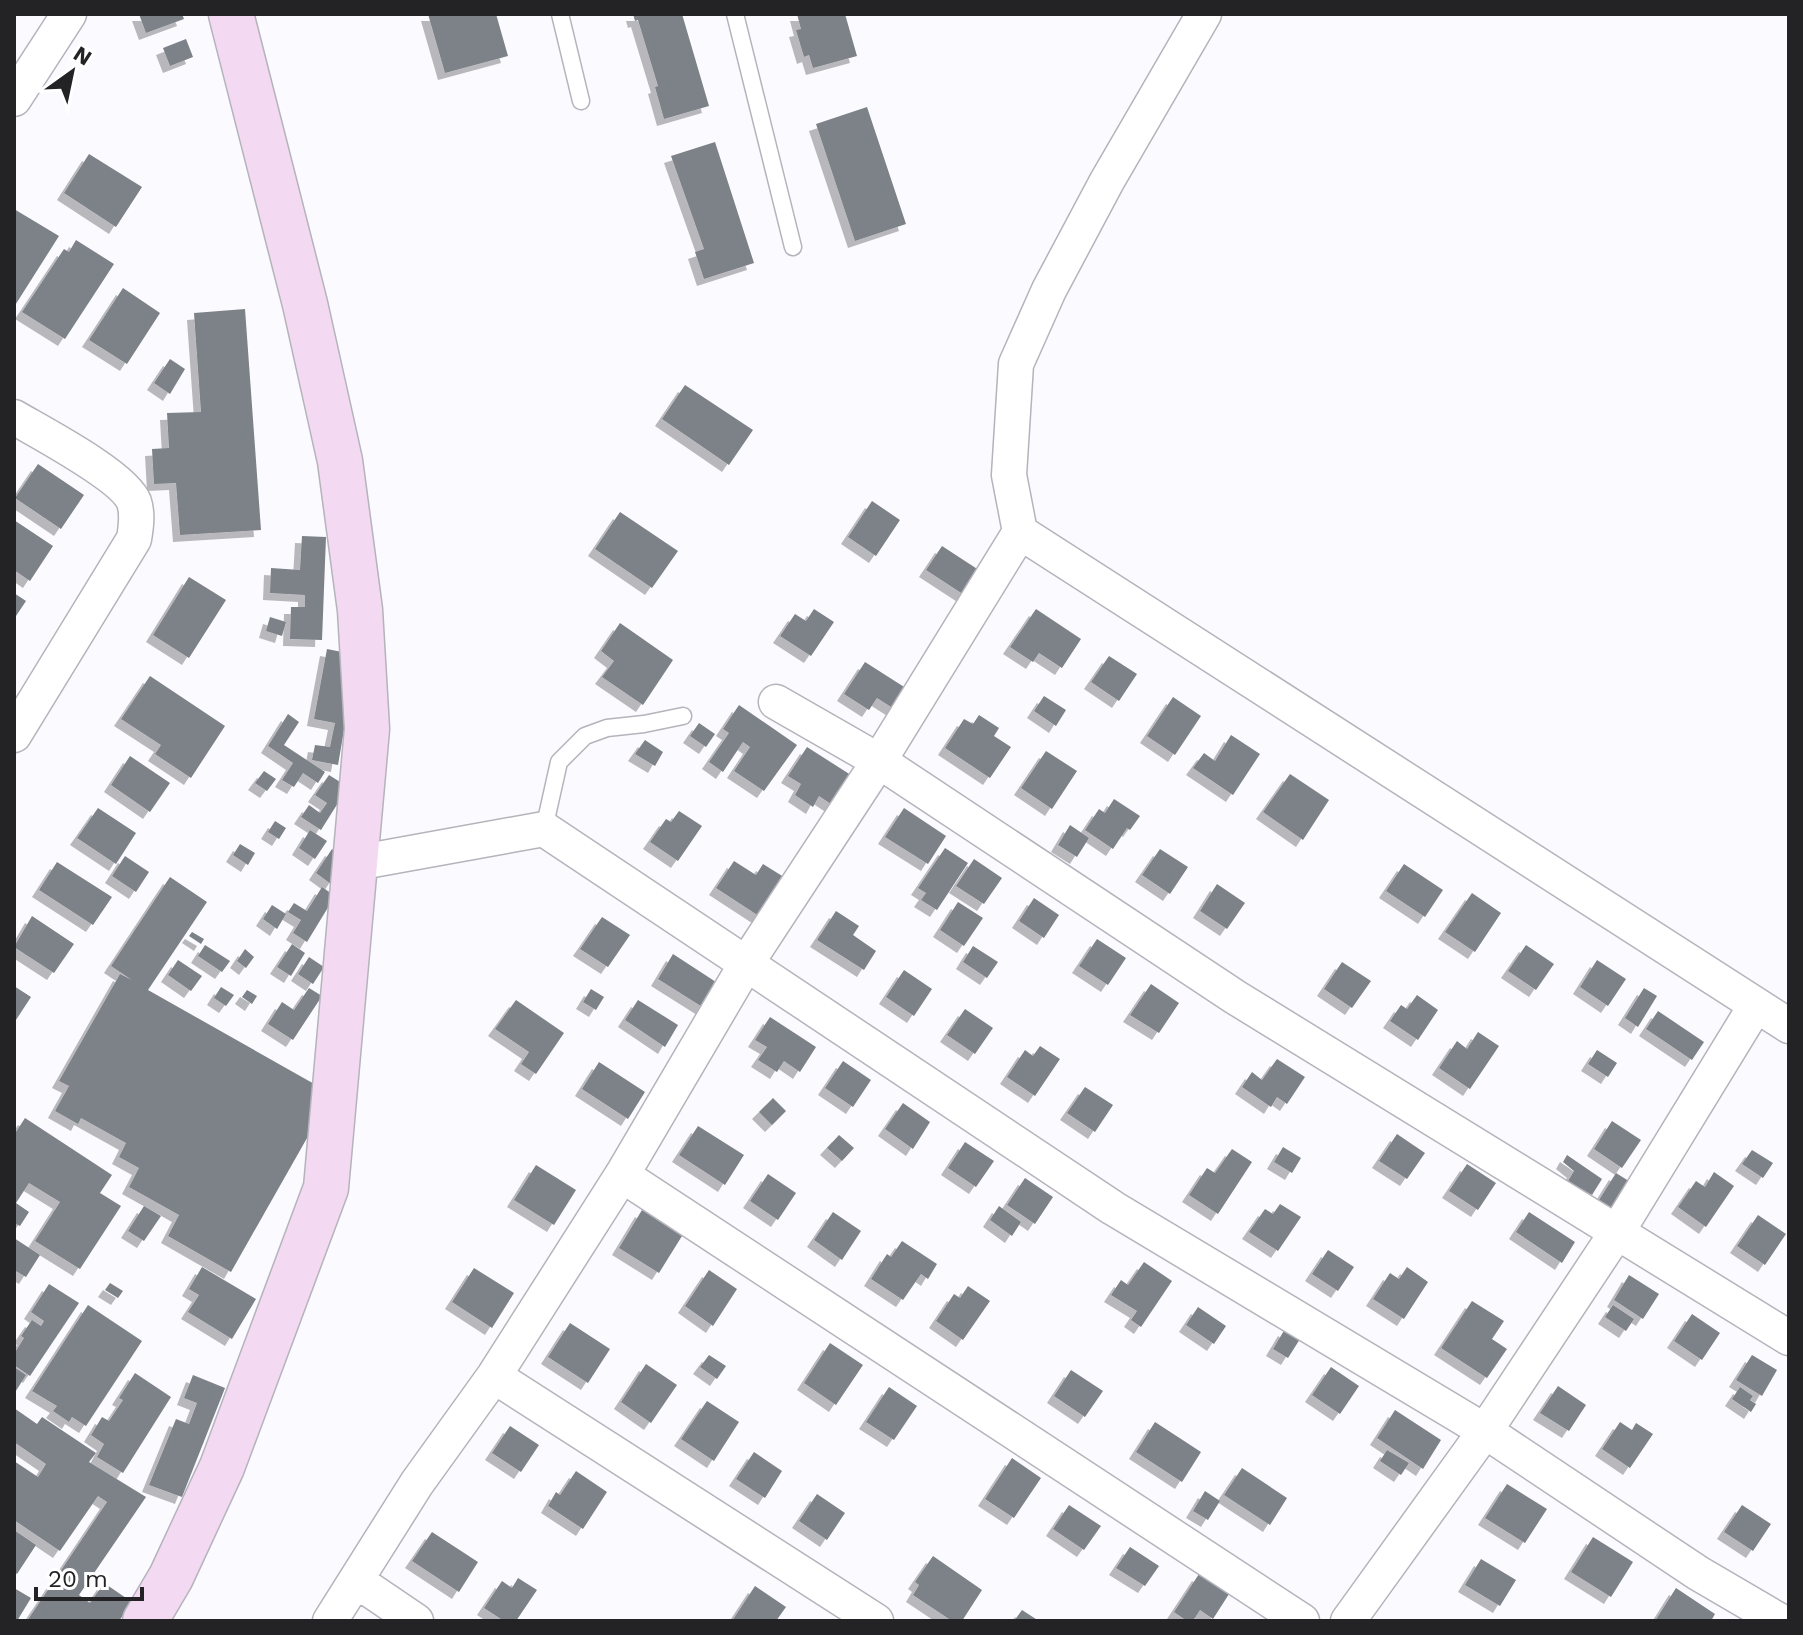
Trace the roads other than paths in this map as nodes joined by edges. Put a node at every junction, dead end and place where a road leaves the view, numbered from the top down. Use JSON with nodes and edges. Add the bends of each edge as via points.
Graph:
{"nodes":[{"id":1,"x":69,"y":14,"type":"edge"},
{"id":2,"x":231,"y":14,"type":"edge"},
{"id":3,"x":560,"y":14,"type":"edge"},
{"id":4,"x":735,"y":14,"type":"edge"},
{"id":5,"x":1204,"y":14,"type":"edge"},
{"id":6,"x":14,"y":99,"type":"edge"},
{"id":7,"x":581,"y":101,"type":"dead end"},
{"id":8,"x":793,"y":247,"type":"dead end"},
{"id":9,"x":14,"y":417,"type":"edge"},
{"id":10,"x":1020,"y":532,"type":"junction"},
{"id":11,"x":776,"y":702,"type":"dead end"},
{"id":12,"x":683,"y":716,"type":"dead end"},
{"id":13,"x":14,"y":735,"type":"edge"},
{"id":14,"x":879,"y":761,"type":"junction"},
{"id":15,"x":544,"y":829,"type":"junction"},
{"id":16,"x":356,"y":863,"type":"junction"},
{"id":17,"x":746,"y":964,"type":"junction"},
{"id":18,"x":1756,"y":1005,"type":"junction"},
{"id":19,"x":1789,"y":1026,"type":"edge"},
{"id":20,"x":622,"y":1175,"type":"junction"},
{"id":21,"x":1617,"y":1232,"type":"junction"},
{"id":22,"x":1789,"y":1338,"type":"edge"},
{"id":23,"x":494,"y":1376,"type":"junction"},
{"id":24,"x":1485,"y":1431,"type":"junction"},
{"id":25,"x":357,"y":1581,"type":"junction"},
{"id":26,"x":145,"y":1621,"type":"edge"},
{"id":27,"x":330,"y":1621,"type":"edge"},
{"id":28,"x":416,"y":1621,"type":"edge"},
{"id":29,"x":876,"y":1621,"type":"edge"},
{"id":30,"x":1302,"y":1621,"type":"edge"},
{"id":31,"x":1348,"y":1621,"type":"edge"},
{"id":32,"x":1780,"y":1621,"type":"edge"}],
"edges":[{"from":1,"to":6,"type":"street"},
{"from":2,"to":16,"type":"main road","via":[[340,461],[360,610],[367,729]]},
{"from":3,"to":7,"type":"lane"},
{"from":4,"to":8,"type":"lane"},
{"from":5,"to":10,"type":"street","via":[[1107,181],[1016,364],[1009,475]]},
{"from":9,"to":13,"type":"street","via":[[122,484],[134,502],[137,520],[134,539]]},
{"from":10,"to":14,"type":"street"},
{"from":10,"to":18,"type":"street"},
{"from":11,"to":14,"type":"street"},
{"from":12,"to":15,"type":"lane","via":[[585,736],[559,762]]},
{"from":14,"to":17,"type":"street"},
{"from":14,"to":21,"type":"street","via":[[1235,997]]},
{"from":15,"to":16,"type":"street"},
{"from":15,"to":17,"type":"street"},
{"from":16,"to":26,"type":"main road","via":[[326,1188],[222,1467]]},
{"from":17,"to":20,"type":"street"},
{"from":17,"to":24,"type":"street","via":[[1113,1208]]},
{"from":18,"to":19,"type":"street"},
{"from":18,"to":21,"type":"street"},
{"from":20,"to":23,"type":"street"},
{"from":20,"to":30,"type":"street"},
{"from":21,"to":22,"type":"street"},
{"from":21,"to":24,"type":"street"},
{"from":23,"to":25,"type":"street","via":[[417,1483]]},
{"from":23,"to":29,"type":"street"},
{"from":24,"to":31,"type":"street"},
{"from":24,"to":32,"type":"street","via":[[1698,1573]]},
{"from":25,"to":27,"type":"street"},
{"from":25,"to":28,"type":"street"}]}
